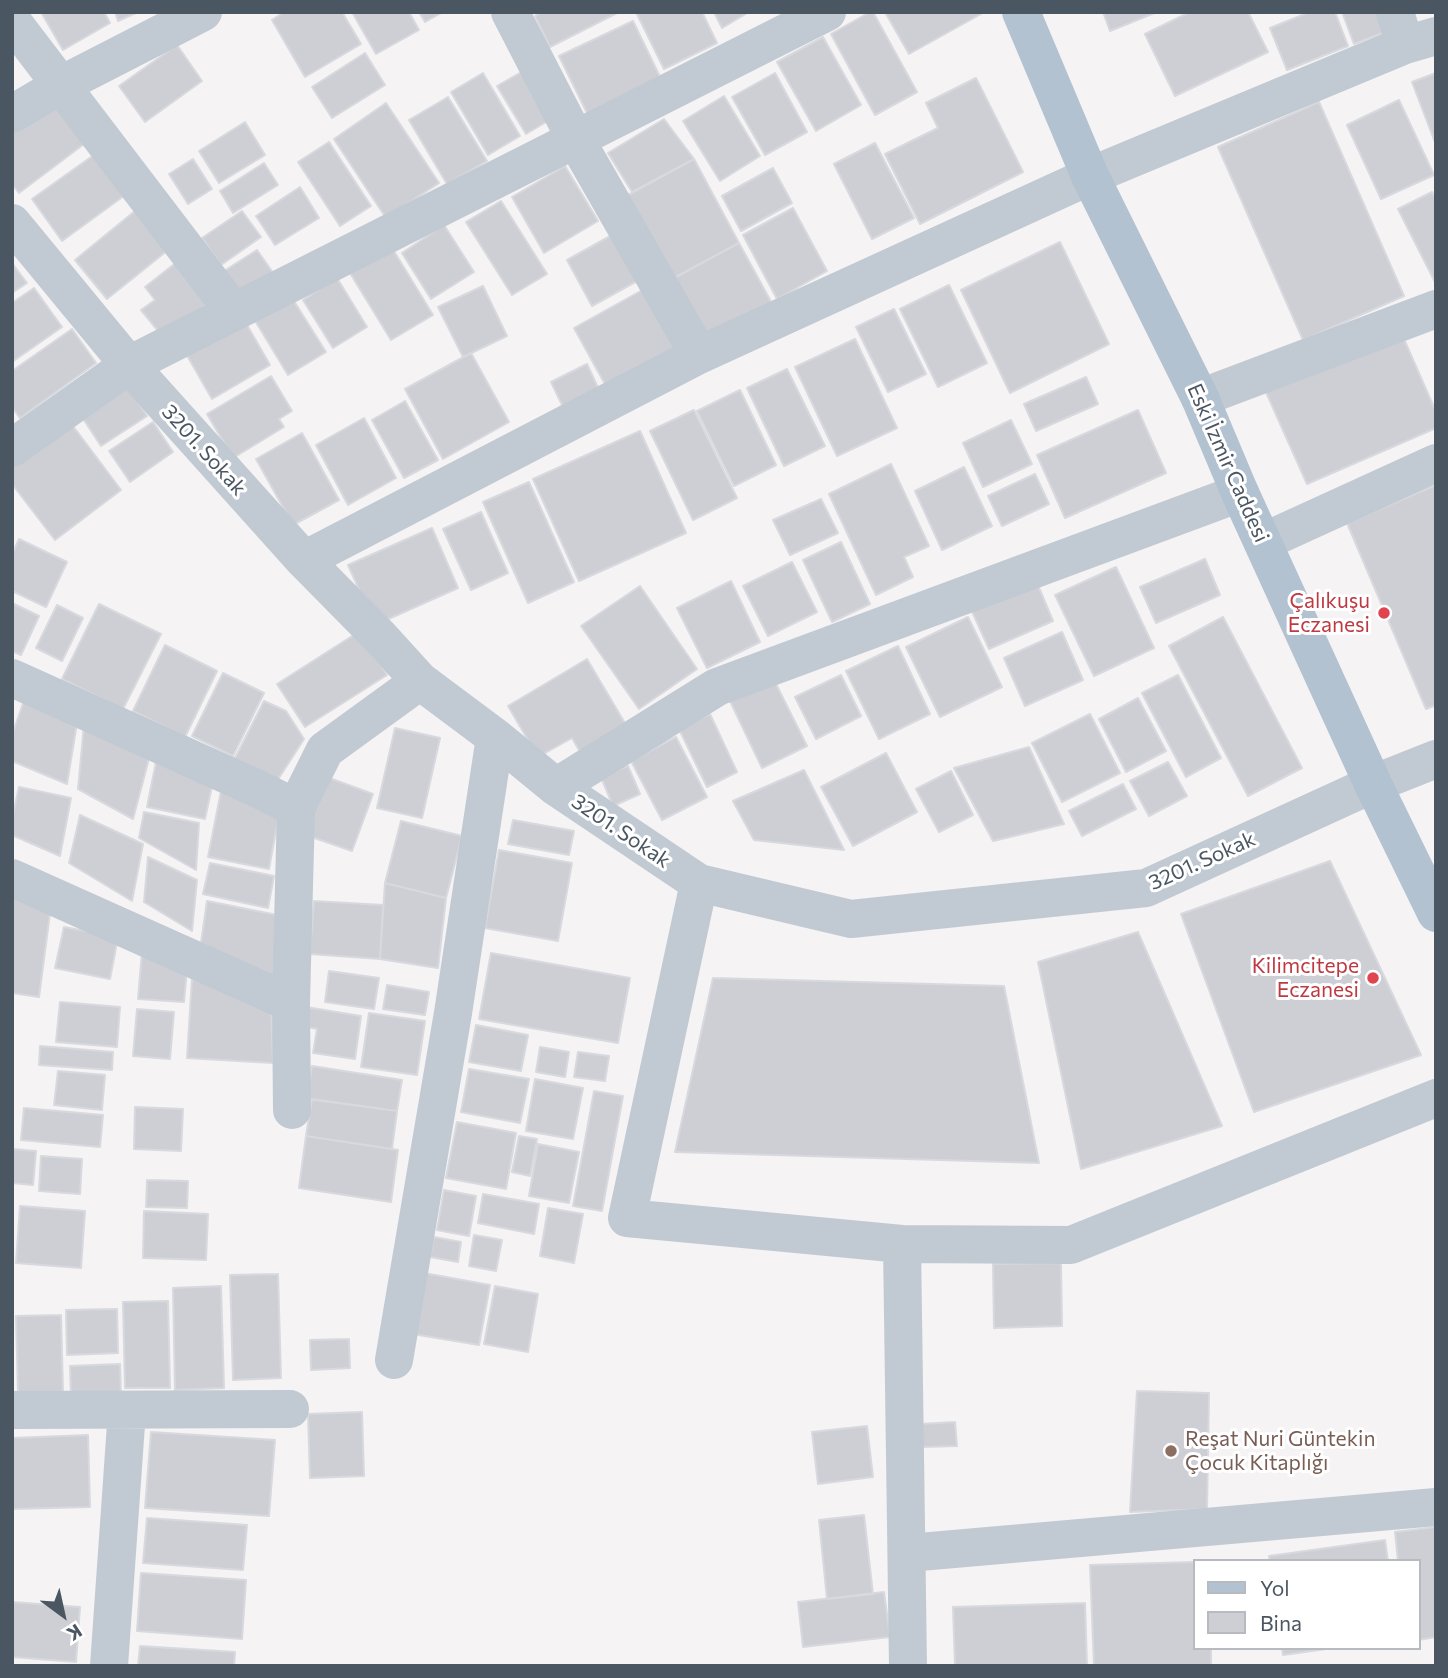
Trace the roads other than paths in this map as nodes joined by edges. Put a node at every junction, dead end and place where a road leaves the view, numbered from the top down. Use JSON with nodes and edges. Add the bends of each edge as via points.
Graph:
{"nodes":[{"id":1,"x":202,"y":12,"type":"edge"},
{"id":2,"x":510,"y":12,"type":"edge"},
{"id":3,"x":827,"y":12,"type":"edge"},
{"id":4,"x":1021,"y":12,"type":"edge"},
{"id":5,"x":12,"y":21,"type":"edge"},
{"id":6,"x":1412,"y":31,"type":"edge"},
{"id":7,"x":61,"y":85,"type":"junction"},
{"id":8,"x":12,"y":114,"type":"edge"},
{"id":9,"x":576,"y":140,"type":"junction"},
{"id":10,"x":1090,"y":176,"type":"junction"},
{"id":11,"x":12,"y":223,"type":"edge"},
{"id":12,"x":1436,"y":309,"type":"edge"},
{"id":13,"x":234,"y":312,"type":"junction"},
{"id":14,"x":699,"y":355,"type":"junction"},
{"id":15,"x":129,"y":365,"type":"junction"},
{"id":16,"x":1200,"y":398,"type":"junction"},
{"id":17,"x":12,"y":448,"type":"edge"},
{"id":18,"x":1436,"y":463,"type":"edge"},
{"id":19,"x":1240,"y":493,"type":"junction"},
{"id":20,"x":1263,"y":542,"type":"junction"},
{"id":21,"x":304,"y":560,"type":"junction"},
{"id":22,"x":12,"y":678,"type":"edge"},
{"id":23,"x":420,"y":681,"type":"junction"},
{"id":24,"x":495,"y":737,"type":"junction"},
{"id":25,"x":1436,"y":759,"type":"edge"},
{"id":26,"x":1373,"y":784,"type":"junction"},
{"id":27,"x":555,"y":787,"type":"junction"},
{"id":28,"x":296,"y":808,"type":"junction"},
{"id":29,"x":12,"y":878,"type":"edge"},
{"id":30,"x":699,"y":883,"type":"junction"},
{"id":31,"x":1436,"y":913,"type":"edge"},
{"id":32,"x":291,"y":1003,"type":"junction"},
{"id":33,"x":1436,"y":1098,"type":"edge"},
{"id":34,"x":292,"y":1111,"type":"dead end"},
{"id":35,"x":902,"y":1244,"type":"junction"},
{"id":36,"x":394,"y":1360,"type":"dead end"},
{"id":37,"x":290,"y":1409,"type":"dead end"},
{"id":38,"x":12,"y":1410,"type":"edge"},
{"id":39,"x":127,"y":1410,"type":"junction"},
{"id":40,"x":1436,"y":1507,"type":"edge"},
{"id":41,"x":908,"y":1553,"type":"junction"},
{"id":42,"x":109,"y":1666,"type":"edge"},
{"id":43,"x":908,"y":1666,"type":"edge"}],
"edges":[{"from":1,"to":7,"type":"street"},
{"from":2,"to":9,"type":"street"},
{"from":3,"to":9,"type":"street"},
{"from":4,"to":10,"type":"main road","name":"Eski İzmir Caddesi"},
{"from":5,"to":7,"type":"street"},
{"from":6,"to":10,"type":"street"},
{"from":7,"to":8,"type":"street"},
{"from":7,"to":13,"type":"street"},
{"from":9,"to":13,"type":"street"},
{"from":9,"to":14,"type":"street"},
{"from":10,"to":14,"type":"street"},
{"from":10,"to":16,"type":"main road","name":"Eski İzmir Caddesi"},
{"from":11,"to":15,"type":"street","name":"3201. Sokak"},
{"from":12,"to":16,"type":"street"},
{"from":13,"to":15,"type":"street"},
{"from":14,"to":21,"type":"street"},
{"from":15,"to":17,"type":"street"},
{"from":15,"to":21,"type":"street","name":"3201. Sokak"},
{"from":16,"to":19,"type":"main road","name":"Eski İzmir Caddesi"},
{"from":18,"to":20,"type":"street"},
{"from":19,"to":20,"type":"main road","name":"Eski İzmir Caddesi"},
{"from":19,"to":27,"type":"street","via":[[717,687]]},
{"from":20,"to":26,"type":"main road","name":"Eski İzmir Caddesi"},
{"from":21,"to":23,"type":"street","name":"3201. Sokak"},
{"from":22,"to":28,"type":"street"},
{"from":23,"to":24,"type":"street","name":"3201. Sokak"},
{"from":23,"to":28,"type":"street","via":[[325,751]]},
{"from":24,"to":27,"type":"street","name":"3201. Sokak"},
{"from":24,"to":36,"type":"street"},
{"from":25,"to":26,"type":"street","name":"3201. Sokak"},
{"from":26,"to":30,"type":"street","name":"3201. Sokak","via":[[1146,888],[851,919]]},
{"from":26,"to":31,"type":"main road","name":"Eski İzmir Caddesi"},
{"from":27,"to":30,"type":"street","name":"3201. Sokak"},
{"from":28,"to":32,"type":"street"},
{"from":29,"to":32,"type":"street"},
{"from":30,"to":35,"type":"street","via":[[627,1218]]},
{"from":32,"to":34,"type":"street"},
{"from":33,"to":35,"type":"street","via":[[1071,1245]]},
{"from":35,"to":41,"type":"street"},
{"from":37,"to":39,"type":"street"},
{"from":38,"to":39,"type":"street"},
{"from":39,"to":42,"type":"street"},
{"from":40,"to":41,"type":"street"},
{"from":41,"to":43,"type":"street"}]}
